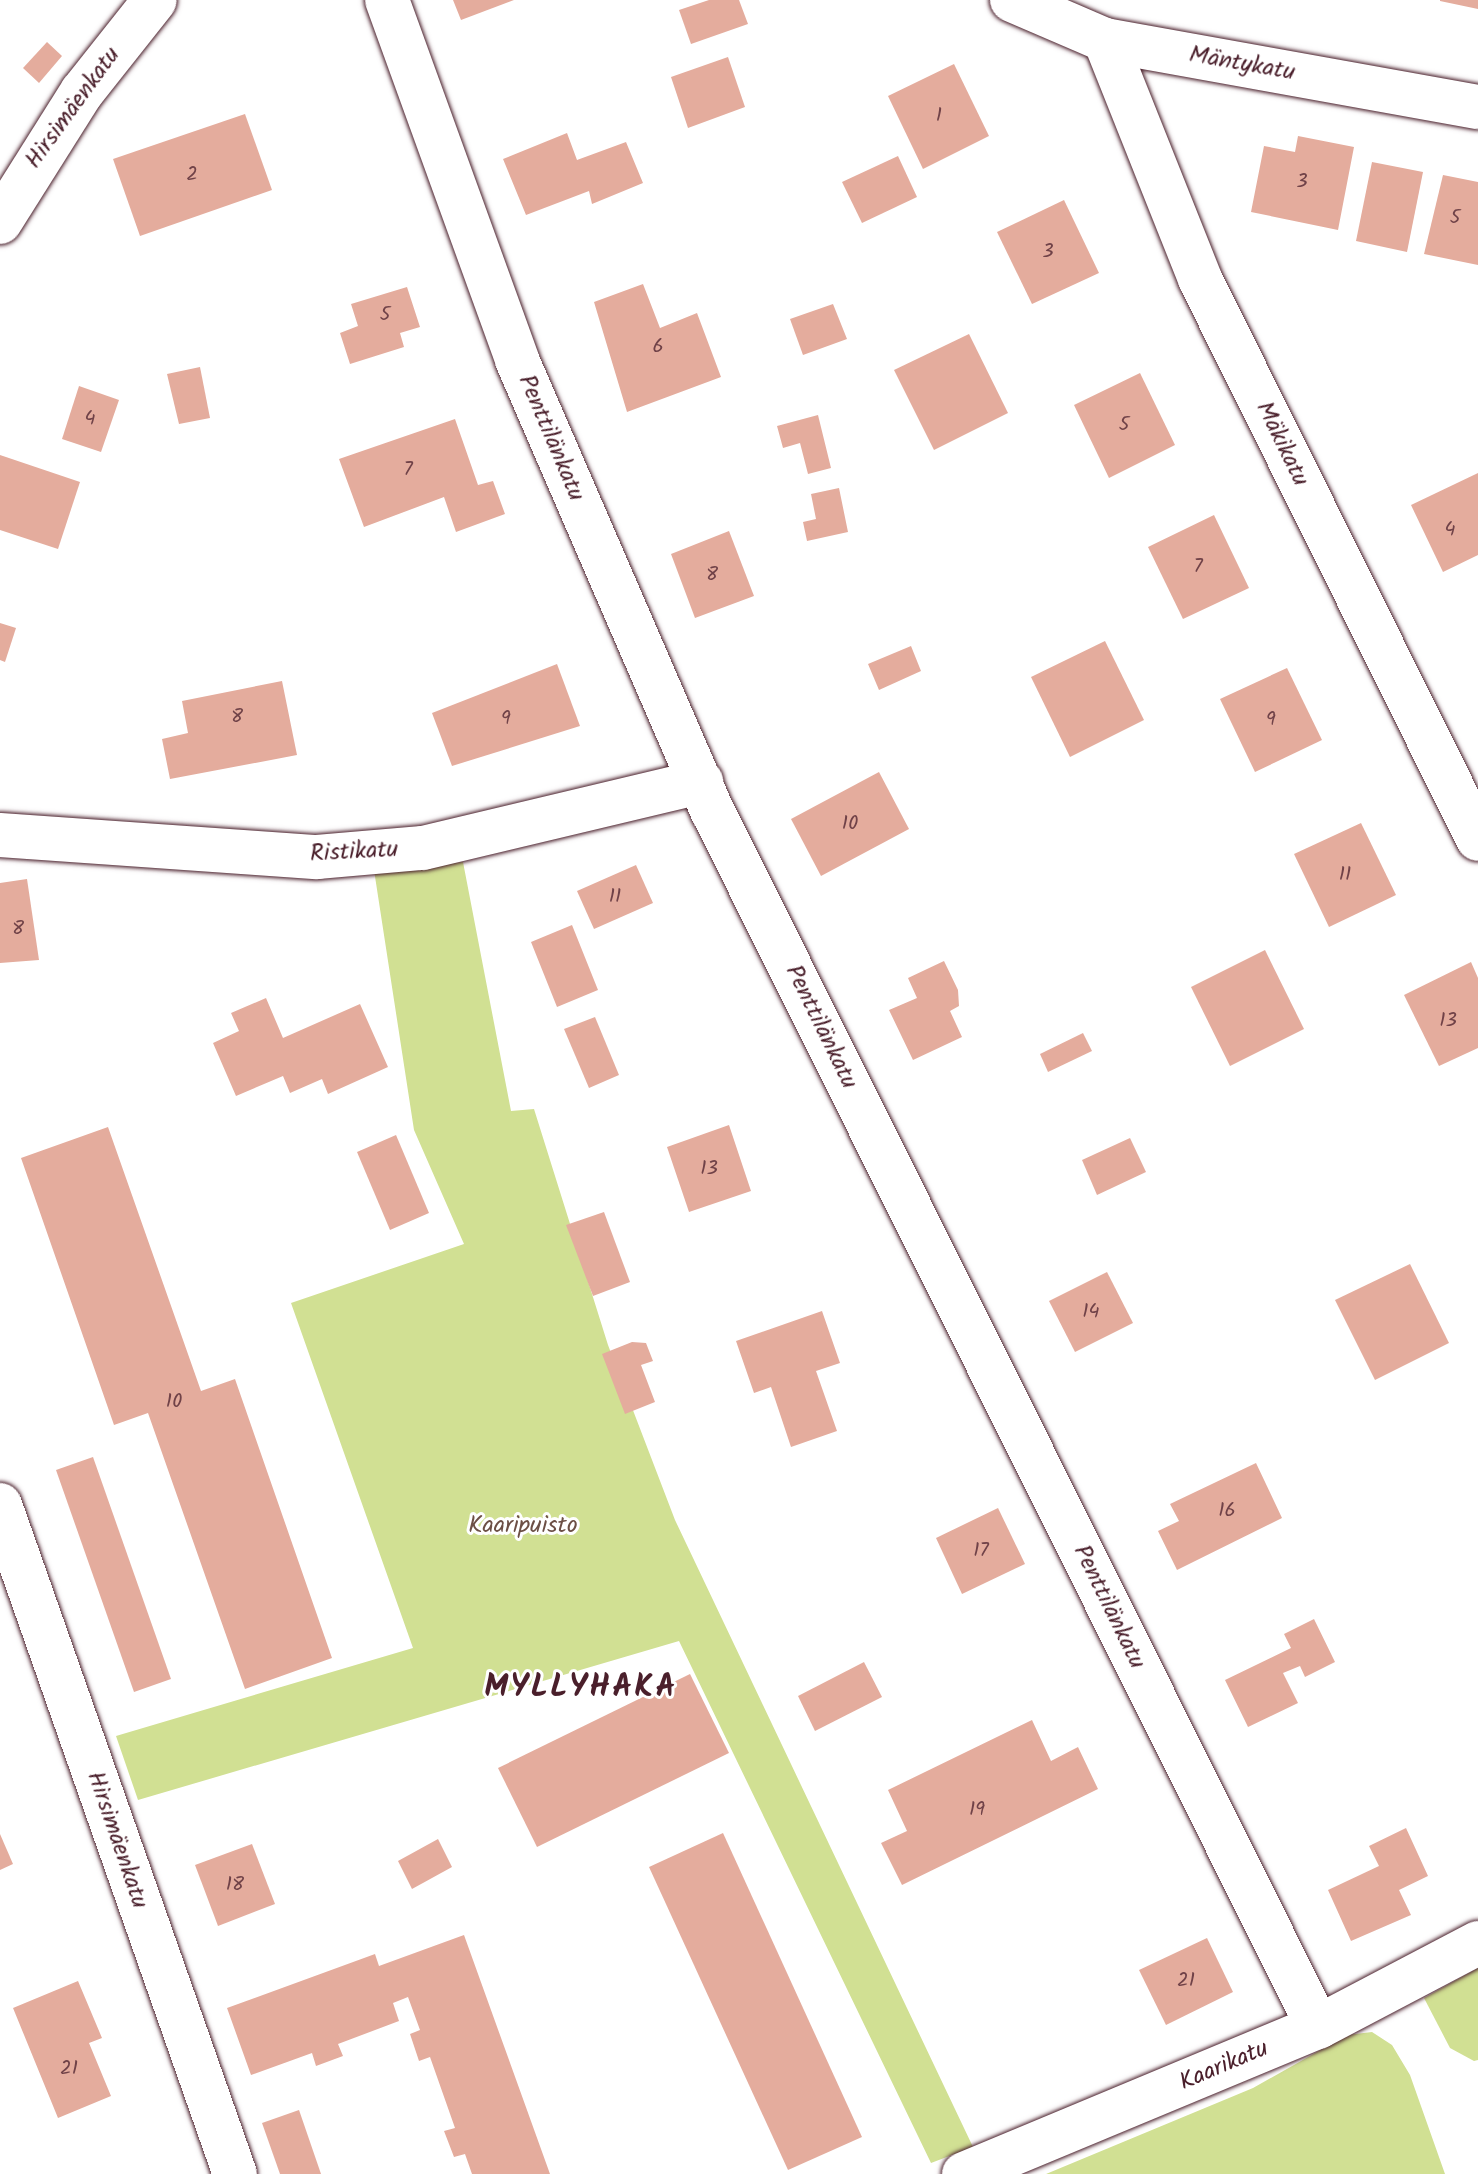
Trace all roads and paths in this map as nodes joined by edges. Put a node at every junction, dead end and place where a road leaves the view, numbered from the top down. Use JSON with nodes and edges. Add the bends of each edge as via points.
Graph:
{"nodes":[{"id":1,"x":155,"y":0,"type":"edge"},
{"id":2,"x":387,"y":0,"type":"edge"},
{"id":3,"x":1012,"y":0,"type":"edge"},
{"id":4,"x":1105,"y":40,"type":"junction"},
{"id":5,"x":1478,"y":107,"type":"edge"},
{"id":6,"x":0,"y":222,"type":"edge"},
{"id":7,"x":701,"y":782,"type":"junction"},
{"id":8,"x":0,"y":835,"type":"edge"},
{"id":9,"x":1478,"y":839,"type":"edge"},
{"id":10,"x":0,"y":1505,"type":"edge"},
{"id":11,"x":1478,"y":1943,"type":"edge"},
{"id":12,"x":1318,"y":2027,"type":"junction"},
{"id":13,"x":235,"y":2174,"type":"edge"},
{"id":14,"x":964,"y":2174,"type":"edge"}],
"edges":[{"from":1,"to":6,"type":"street","name":"Hirsimäenkatu","via":[[82,92]]},
{"from":2,"to":7,"type":"street","name":"Penttilänkatu","via":[[517,360]]},
{"from":3,"to":4,"type":"street","name":"Mäntykatu"},
{"from":4,"to":5,"type":"street","name":"Mäntykatu"},
{"from":4,"to":9,"type":"street","name":"Mäkikatu","via":[[1200,279]]},
{"from":7,"to":8,"type":"street","name":"Ristikatu","via":[[423,848],[317,857]]},
{"from":7,"to":12,"type":"street","name":"Penttilänkatu"},
{"from":10,"to":13,"type":"street","name":"Hirsimäenkatu"},
{"from":11,"to":12,"type":"street","name":"Kaarikatu"},
{"from":12,"to":14,"type":"street","name":"Kaarikatu"}]}
